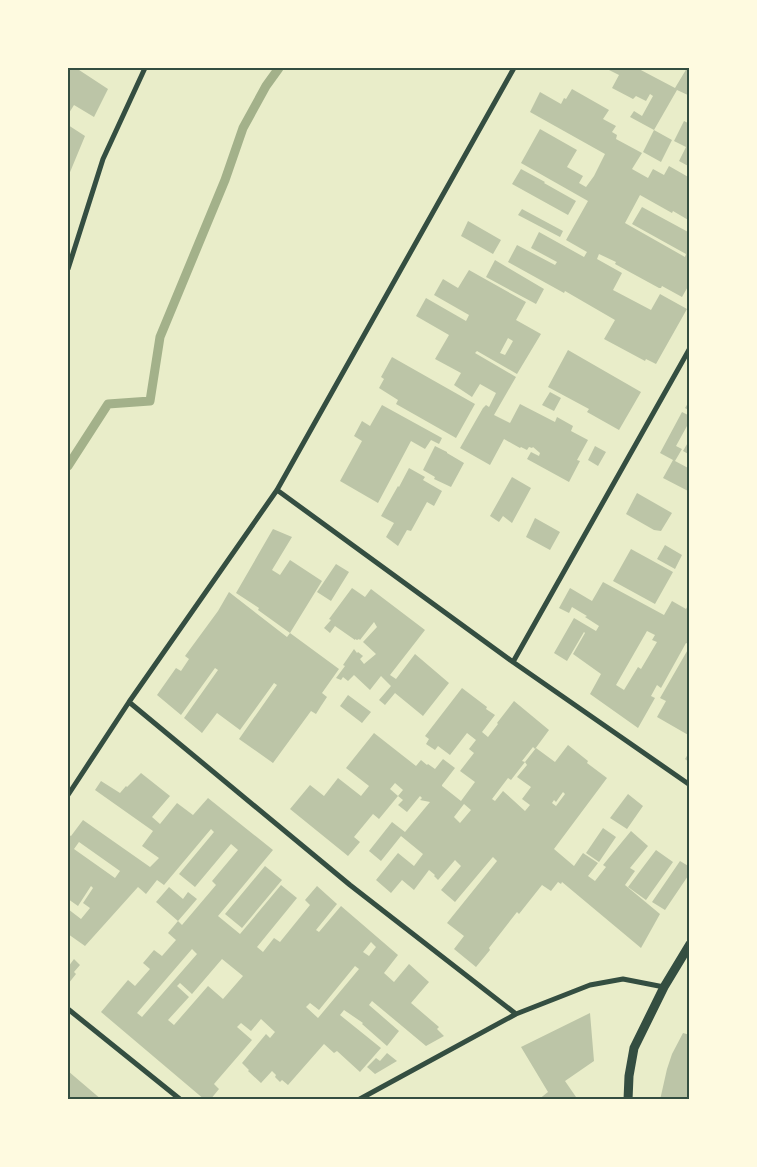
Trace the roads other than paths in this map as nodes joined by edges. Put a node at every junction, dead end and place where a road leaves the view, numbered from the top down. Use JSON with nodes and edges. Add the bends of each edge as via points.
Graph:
{"nodes":[{"id":1,"x":145,"y":68,"type":"edge"},
{"id":2,"x":514,"y":68,"type":"edge"},
{"id":3,"x":68,"y":269,"type":"edge"},
{"id":4,"x":690,"y":348,"type":"edge"},
{"id":5,"x":277,"y":490,"type":"junction"},
{"id":6,"x":512,"y":662,"type":"junction"},
{"id":7,"x":129,"y":702,"type":"junction"},
{"id":8,"x":690,"y":785,"type":"edge"},
{"id":9,"x":68,"y":795,"type":"edge"},
{"id":10,"x":690,"y":944,"type":"edge"},
{"id":11,"x":664,"y":987,"type":"junction"},
{"id":12,"x":68,"y":1009,"type":"edge"},
{"id":13,"x":516,"y":1014,"type":"junction"},
{"id":14,"x":181,"y":1100,"type":"edge"},
{"id":15,"x":358,"y":1100,"type":"edge"},
{"id":16,"x":628,"y":1100,"type":"edge"}],
"edges":[{"from":1,"to":3,"type":"street","via":[[103,159]]},
{"from":2,"to":5,"type":"street"},
{"from":4,"to":6,"type":"street"},
{"from":5,"to":6,"type":"street"},
{"from":5,"to":7,"type":"street"},
{"from":6,"to":8,"type":"street"},
{"from":7,"to":9,"type":"street"},
{"from":7,"to":13,"type":"street","via":[[350,886]]},
{"from":10,"to":11,"type":"street"},
{"from":11,"to":13,"type":"street","via":[[623,979],[590,985]]},
{"from":11,"to":16,"type":"street","via":[[634,1048]]},
{"from":12,"to":14,"type":"street"},
{"from":13,"to":15,"type":"street"}]}
